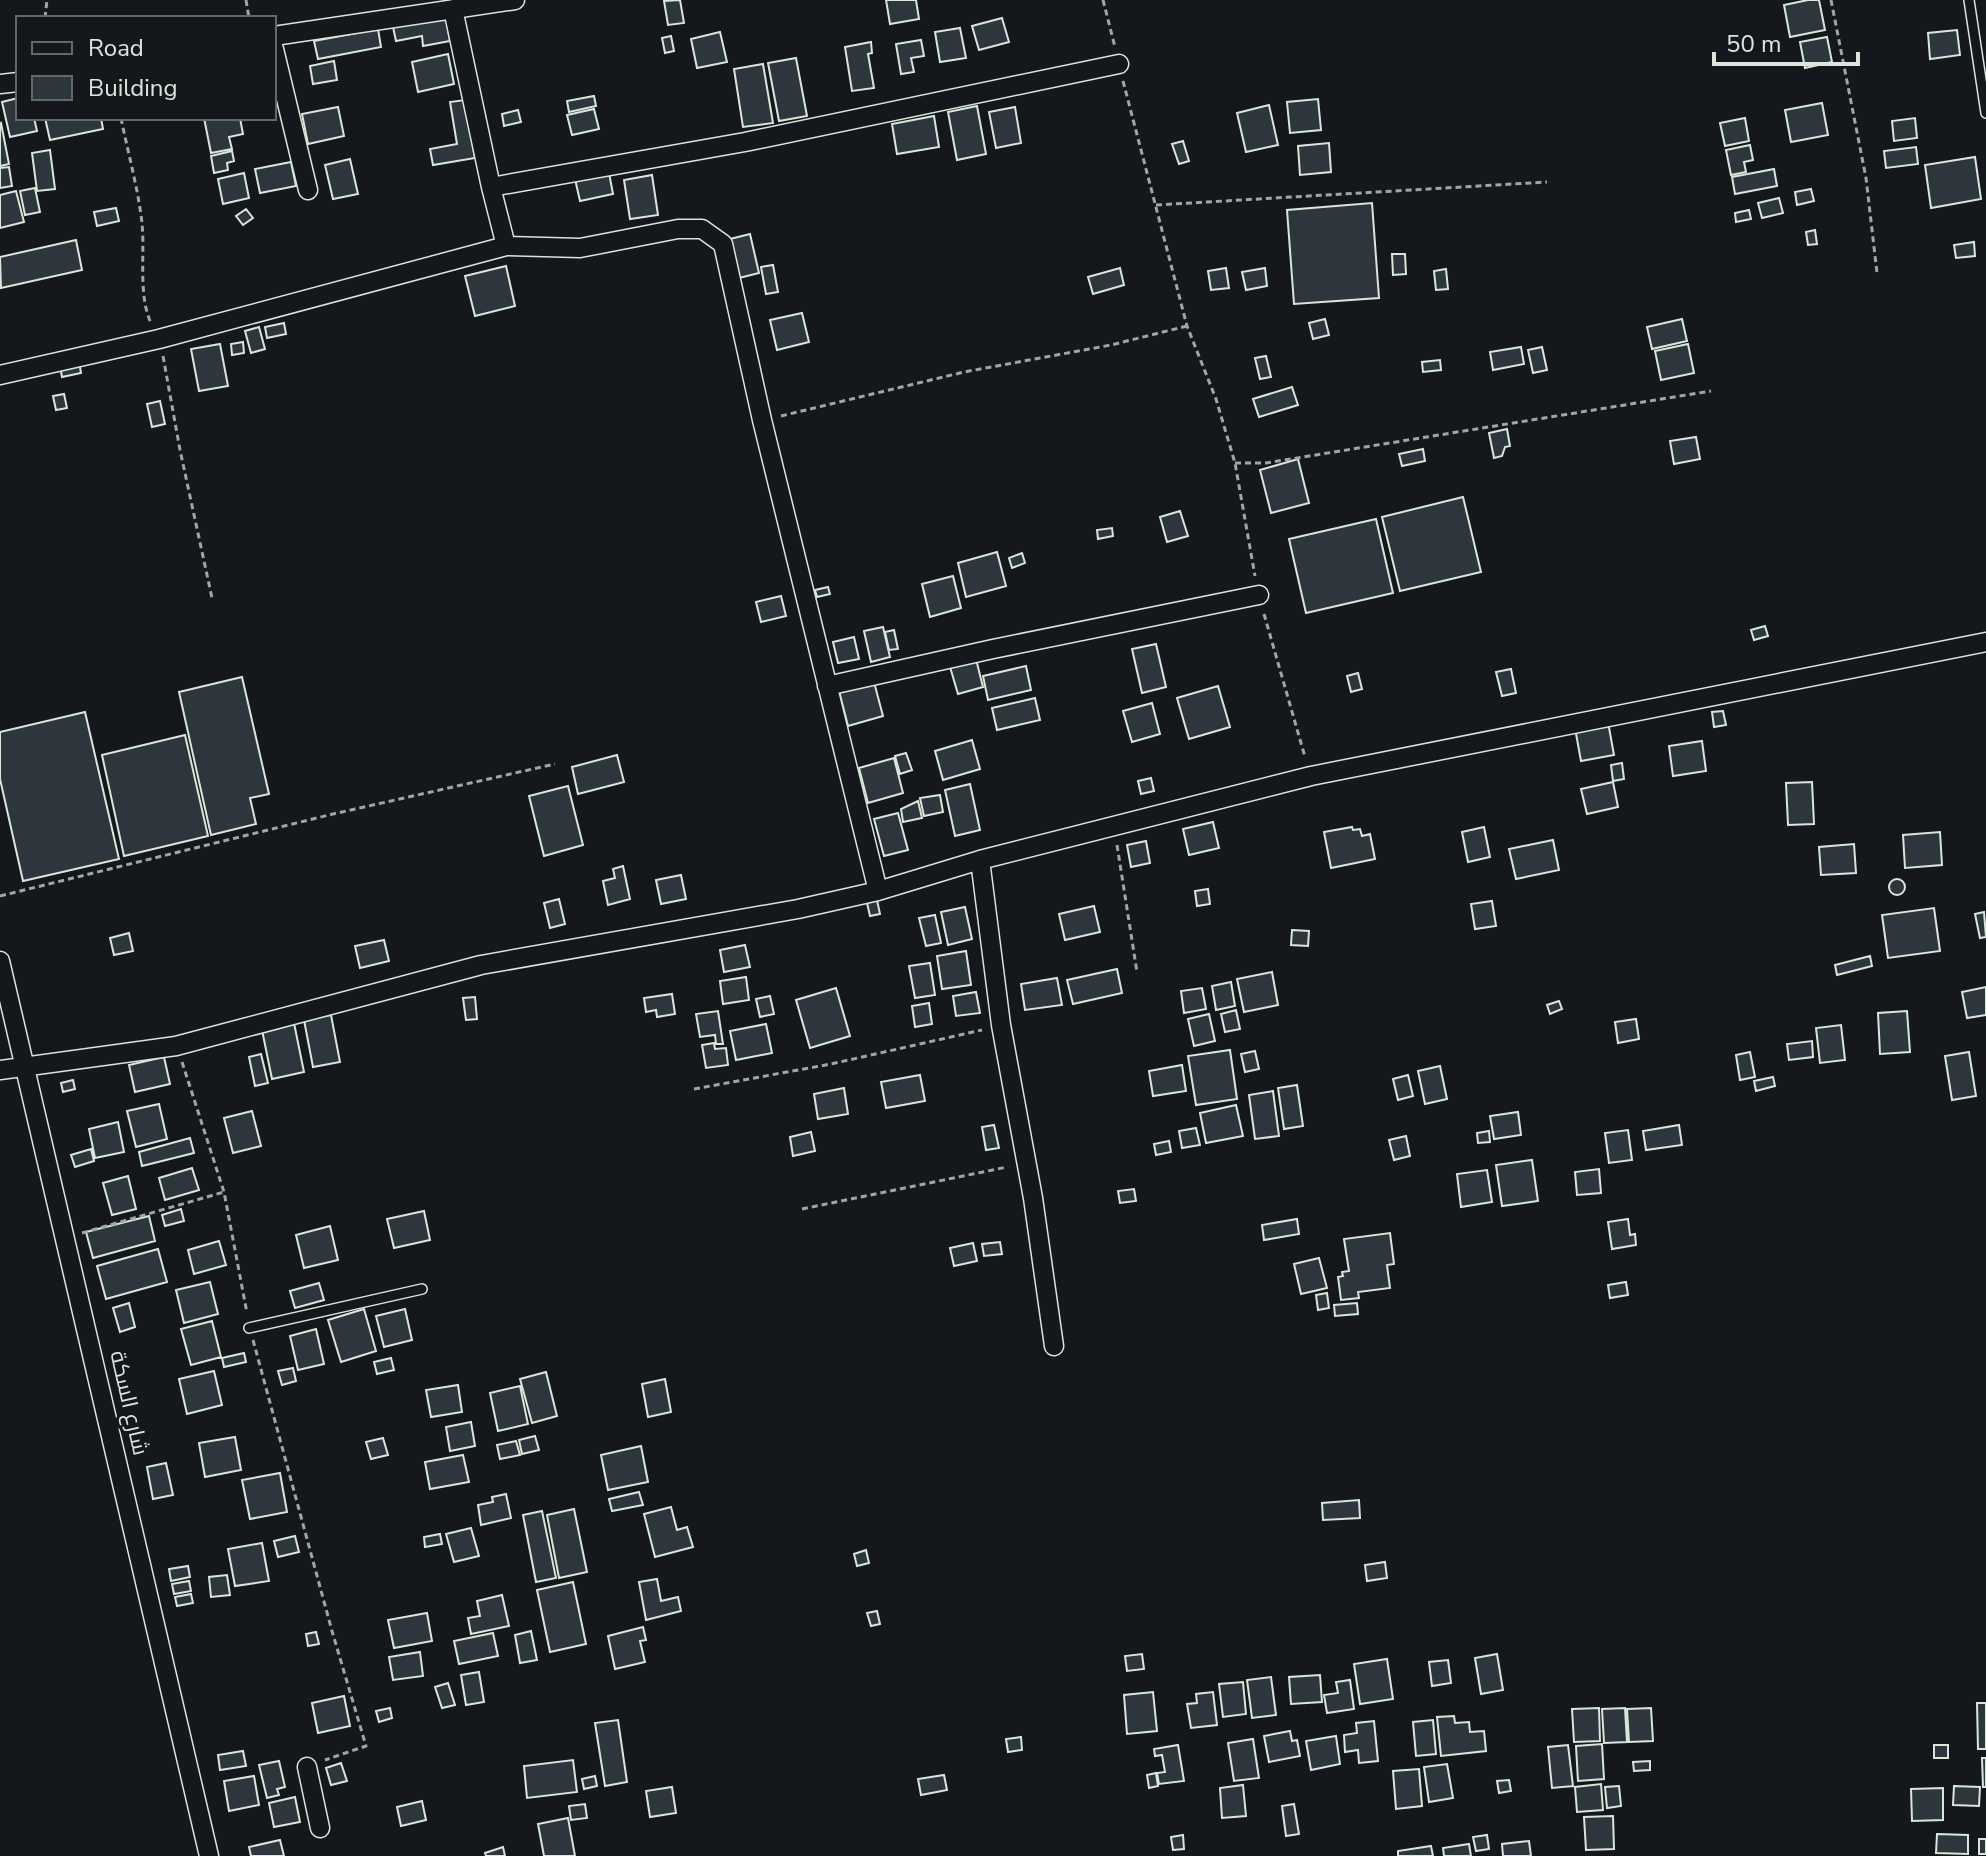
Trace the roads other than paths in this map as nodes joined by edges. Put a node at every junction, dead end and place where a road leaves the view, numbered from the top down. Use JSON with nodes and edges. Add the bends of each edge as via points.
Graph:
{"nodes":[{"id":1,"x":515,"y":0,"type":"edge"},
{"id":2,"x":1969,"y":0,"type":"edge"},
{"id":3,"x":453,"y":9,"type":"junction"},
{"id":4,"x":276,"y":36,"type":"edge"},
{"id":5,"x":276,"y":57,"type":"edge"},
{"id":6,"x":1119,"y":64,"type":"road end"},
{"id":7,"x":1986,"y":113,"type":"edge"},
{"id":8,"x":491,"y":187,"type":"junction"},
{"id":9,"x":308,"y":190,"type":"dead end"},
{"id":10,"x":506,"y":246,"type":"junction"},
{"id":11,"x":0,"y":375,"type":"edge"},
{"id":12,"x":1259,"y":595,"type":"road end"},
{"id":13,"x":1986,"y":642,"type":"edge"},
{"id":14,"x":827,"y":686,"type":"junction"},
{"id":15,"x":980,"y":860,"type":"junction"},
{"id":16,"x":878,"y":891,"type":"junction"},
{"id":17,"x":0,"y":961,"type":"edge"},
{"id":18,"x":24,"y":1066,"type":"junction"},
{"id":19,"x":0,"y":1070,"type":"edge"},
{"id":20,"x":422,"y":1289,"type":"dead end"},
{"id":21,"x":249,"y":1328,"type":"road end"},
{"id":22,"x":1054,"y":1346,"type":"dead end"},
{"id":23,"x":307,"y":1767,"type":"road end"},
{"id":24,"x":320,"y":1828,"type":"dead end"},
{"id":25,"x":209,"y":1856,"type":"edge"}],
"edges":[{"from":1,"to":3,"type":"street"},
{"from":2,"to":7,"type":"lane"},
{"from":3,"to":4,"type":"street"},
{"from":3,"to":8,"type":"street"},
{"from":5,"to":9,"type":"street"},
{"from":6,"to":8,"type":"street","via":[[745,142]]},
{"from":8,"to":10,"type":"street"},
{"from":10,"to":11,"type":"street","via":[[159,339]]},
{"from":10,"to":14,"type":"street","via":[[580,248],[678,229],[702,229],[723,244]]},
{"from":12,"to":14,"type":"street"},
{"from":13,"to":15,"type":"street","via":[[1311,776]]},
{"from":14,"to":16,"type":"street"},
{"from":15,"to":16,"type":"street"},
{"from":15,"to":22,"type":"street","via":[[1001,1025]]},
{"from":16,"to":18,"type":"street","via":[[481,965],[176,1046]]},
{"from":17,"to":18,"type":"street","name":"شارع السكة"},
{"from":18,"to":19,"type":"street"},
{"from":18,"to":25,"type":"street","name":"شارع السكة"},
{"from":20,"to":21,"type":"lane"},
{"from":23,"to":24,"type":"street"}]}
